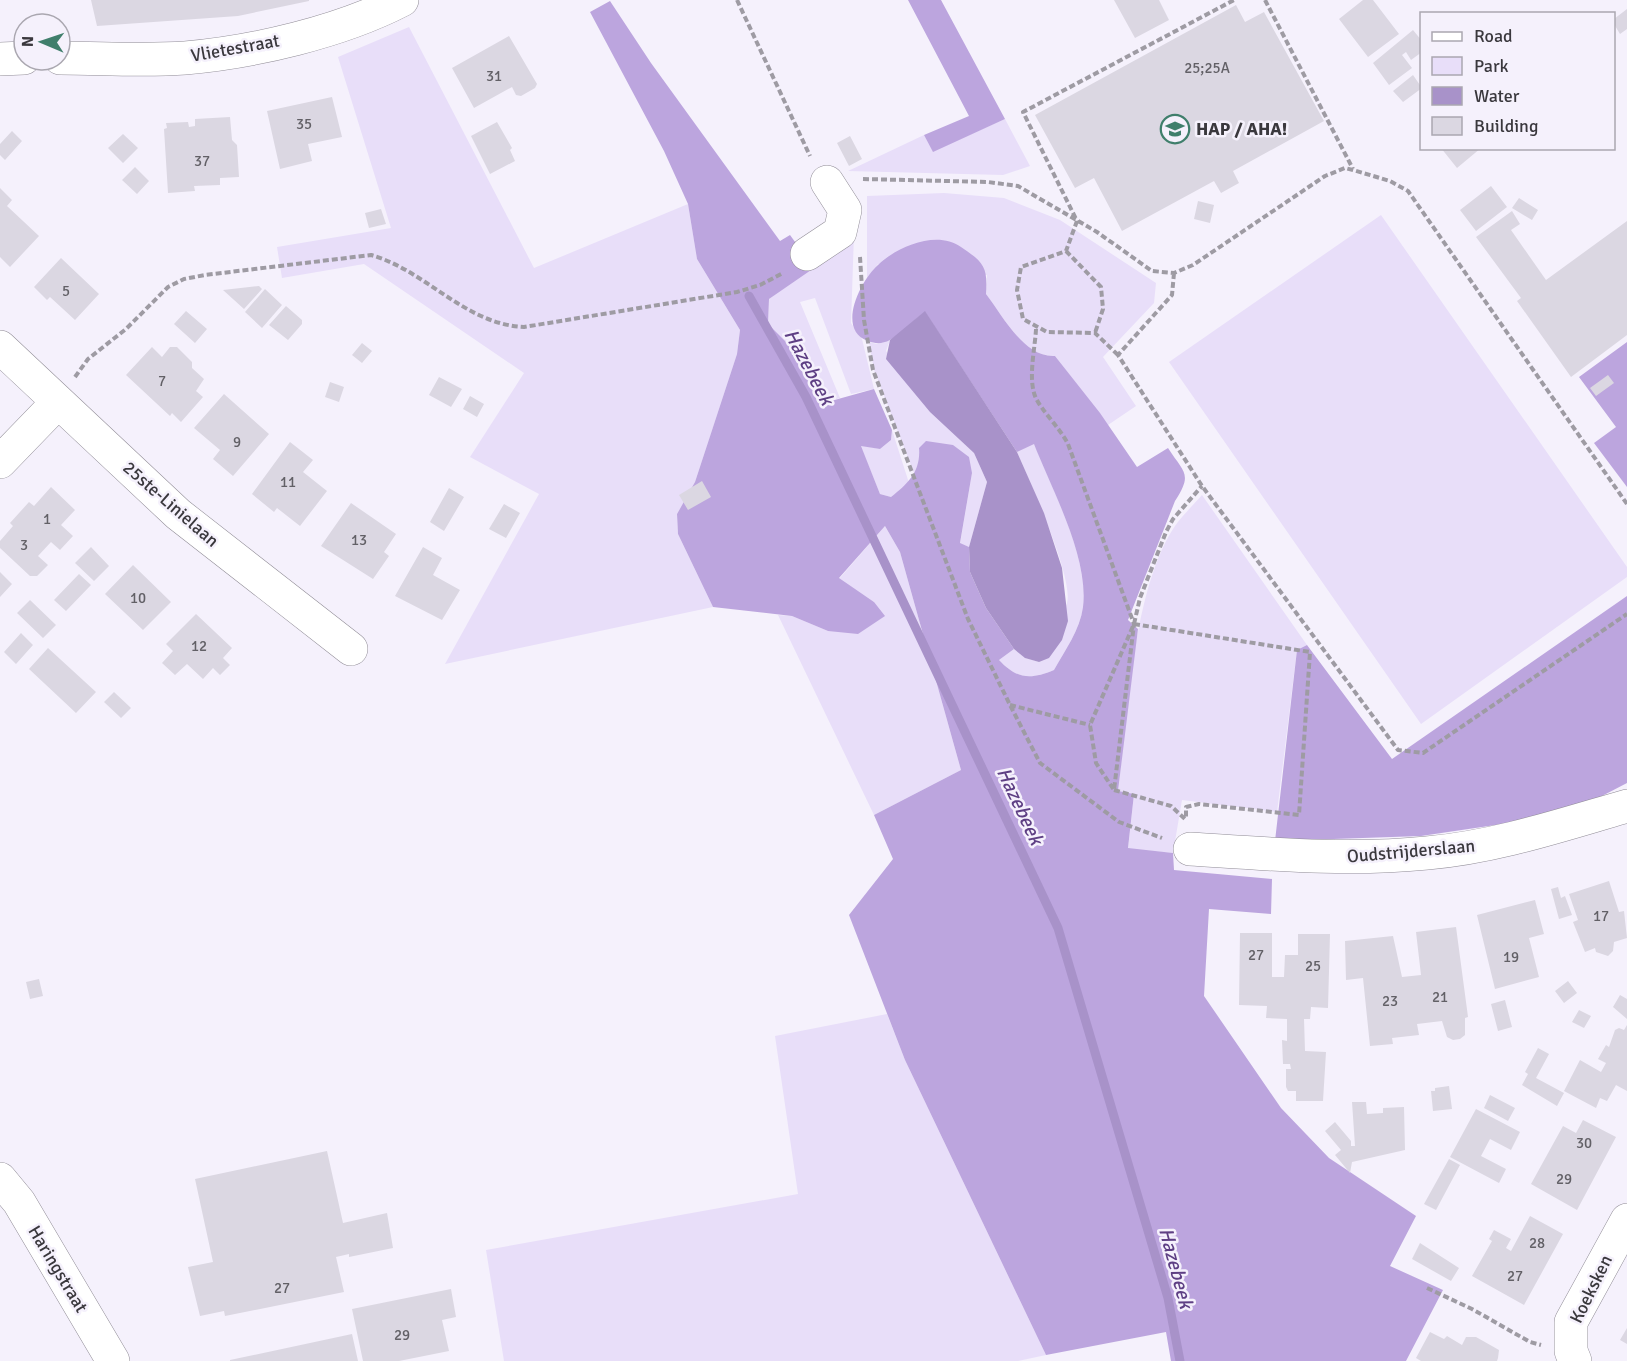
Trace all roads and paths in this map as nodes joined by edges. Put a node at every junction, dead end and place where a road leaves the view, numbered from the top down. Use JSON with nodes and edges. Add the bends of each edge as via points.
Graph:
{"nodes":[{"id":1,"x":402,"y":0,"type":"edge"},
{"id":2,"x":737,"y":0,"type":"edge"},
{"id":3,"x":1234,"y":0,"type":"edge"},
{"id":4,"x":1265,"y":0,"type":"edge"},
{"id":5,"x":72,"y":58,"type":"edge"},
{"id":6,"x":1353,"y":170,"type":"junction"},
{"id":7,"x":826,"y":182,"type":"joint"},
{"id":8,"x":862,"y":191,"type":"dead end"},
{"id":9,"x":1077,"y":221,"type":"junction"},
{"id":10,"x":860,"y":248,"type":"dead end"},
{"id":11,"x":1066,"y":251,"type":"junction"},
{"id":12,"x":807,"y":254,"type":"joint"},
{"id":13,"x":1174,"y":273,"type":"junction"},
{"id":14,"x":1036,"y":329,"type":"junction"},
{"id":15,"x":1095,"y":333,"type":"junction"},
{"id":16,"x":0,"y":347,"type":"edge"},
{"id":17,"x":1118,"y":355,"type":"junction"},
{"id":18,"x":58,"y":402,"type":"junction"},
{"id":19,"x":0,"y":462,"type":"edge"},
{"id":20,"x":1202,"y":486,"type":"junction"},
{"id":21,"x":1627,"y":504,"type":"edge"},
{"id":22,"x":1627,"y":614,"type":"edge"},
{"id":23,"x":1134,"y":624,"type":"junction"},
{"id":24,"x":351,"y":649,"type":"dead end"},
{"id":25,"x":1010,"y":705,"type":"junction"},
{"id":26,"x":1090,"y":725,"type":"junction"},
{"id":27,"x":1114,"y":790,"type":"junction"},
{"id":28,"x":1627,"y":806,"type":"edge"},
{"id":29,"x":1187,"y":838,"type":"junction"},
{"id":30,"x":0,"y":1179,"type":"edge"},
{"id":31,"x":1627,"y":1220,"type":"edge"},
{"id":32,"x":1427,"y":1288,"type":"dead end"},
{"id":33,"x":1573,"y":1356,"type":"edge"},
{"id":34,"x":113,"y":1361,"type":"edge"}],
"edges":[{"from":1,"to":5,"type":"street","name":"Vlietestraat","via":[[322,30],[241,50],[183,58]]},
{"from":2,"to":7,"type":"path","via":[[809,156]]},
{"from":3,"to":9,"type":"path","via":[[1023,112]]},
{"from":4,"to":6,"type":"path"},
{"from":6,"to":13,"type":"path","via":[[1345,168],[1325,176]]},
{"from":6,"to":21,"type":"path","via":[[1408,191]]},
{"from":7,"to":12,"type":"street","via":[[845,210],[840,232]]},
{"from":8,"to":9,"type":"path","via":[[862,179],[1018,186]]},
{"from":9,"to":11,"type":"path"},
{"from":9,"to":13,"type":"path","via":[[1152,271]]},
{"from":10,"to":25,"type":"path","via":[[864,320],[873,370],[968,619]]},
{"from":11,"to":14,"type":"path","via":[[1022,267],[1017,290],[1019,307],[1023,319]]},
{"from":11,"to":15,"type":"path","via":[[1101,287],[1103,309]]},
{"from":12,"to":18,"type":"path","via":[[782,274],[737,292],[524,327],[502,326],[475,316],[395,262],[371,255],[184,279],[168,288],[88,359]]},
{"from":13,"to":17,"type":"path","via":[[1172,295]]},
{"from":14,"to":15,"type":"path"},
{"from":14,"to":23,"type":"path","via":[[1035,397],[1068,444]]},
{"from":15,"to":17,"type":"path"},
{"from":16,"to":18,"type":"street","name":"25ste-Linielaan"},
{"from":17,"to":20,"type":"path"},
{"from":18,"to":19,"type":"street"},
{"from":18,"to":24,"type":"street","name":"25ste-Linielaan","via":[[178,514]]},
{"from":20,"to":22,"type":"path","via":[[1398,750],[1423,753]]},
{"from":20,"to":23,"type":"path","via":[[1166,532]]},
{"from":23,"to":26,"type":"path"},
{"from":23,"to":27,"type":"path"},
{"from":23,"to":29,"type":"path","via":[[1310,652],[1299,815],[1199,804],[1186,807]]},
{"from":25,"to":26,"type":"path"},
{"from":25,"to":29,"type":"path","via":[[1040,763],[1119,822]]},
{"from":26,"to":27,"type":"path","via":[[1096,763]]},
{"from":27,"to":29,"type":"path","via":[[1171,806]]},
{"from":28,"to":29,"type":"street","name":"Oudstrijderslaan","via":[[1497,843],[1428,854],[1347,858]]},
{"from":30,"to":34,"type":"street","name":"Haringstraat","via":[[19,1202]]},
{"from":31,"to":33,"type":"street","name":"Koeksken","via":[[1571,1322]]},
{"from":32,"to":33,"type":"path","via":[[1530,1342]]}]}
